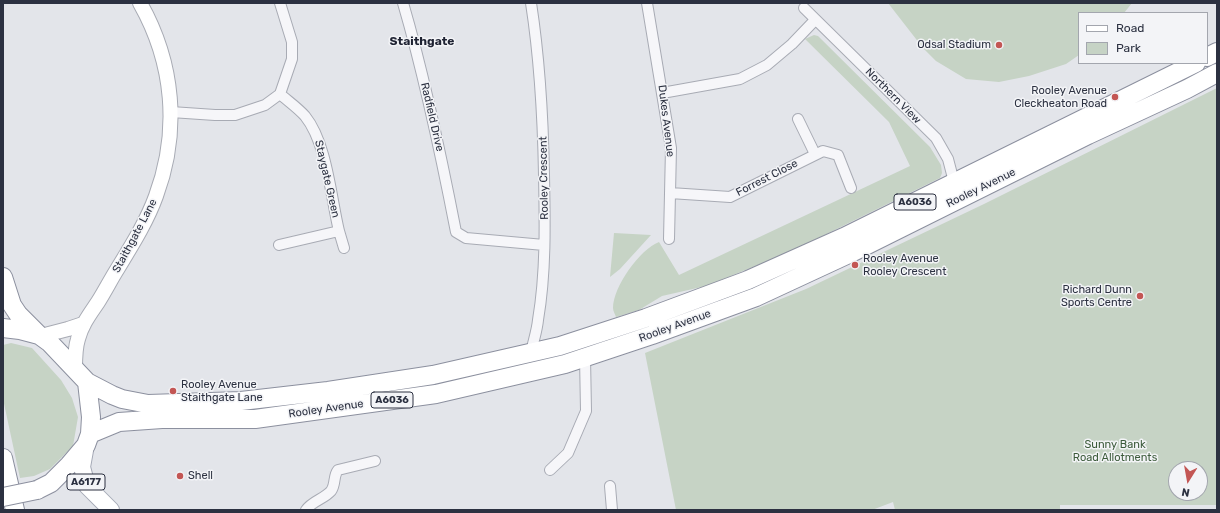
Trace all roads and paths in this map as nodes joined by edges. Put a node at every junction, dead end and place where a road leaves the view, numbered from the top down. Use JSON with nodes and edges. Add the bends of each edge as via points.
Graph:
{"nodes":[{"id":1,"x":140,"y":3,"type":"edge"},
{"id":2,"x":280,"y":3,"type":"edge"},
{"id":3,"x":404,"y":3,"type":"edge"},
{"id":4,"x":531,"y":3,"type":"edge"},
{"id":5,"x":647,"y":3,"type":"edge"},
{"id":6,"x":804,"y":8,"type":"dead end"},
{"id":7,"x":815,"y":20,"type":"junction"},
{"id":8,"x":1217,"y":52,"type":"edge"},
{"id":9,"x":1208,"y":56,"type":"edge"},
{"id":10,"x":1194,"y":64,"type":"edge"},
{"id":11,"x":1217,"y":73,"type":"edge"},
{"id":12,"x":662,"y":93,"type":"junction"},
{"id":13,"x":280,"y":94,"type":"junction"},
{"id":14,"x":171,"y":112,"type":"junction"},
{"id":15,"x":798,"y":119,"type":"dead end"},
{"id":16,"x":815,"y":154,"type":"junction"},
{"id":17,"x":954,"y":182,"type":"junction"},
{"id":18,"x":852,"y":188,"type":"dead end"},
{"id":19,"x":670,"y":193,"type":"junction"},
{"id":20,"x":339,"y":231,"type":"junction"},
{"id":21,"x":669,"y":239,"type":"dead end"},
{"id":22,"x":279,"y":245,"type":"dead end"},
{"id":23,"x":544,"y":245,"type":"junction"},
{"id":24,"x":344,"y":248,"type":"dead end"},
{"id":25,"x":3,"y":277,"type":"edge"},
{"id":26,"x":83,"y":324,"type":"junction"},
{"id":27,"x":3,"y":328,"type":"edge"},
{"id":28,"x":40,"y":336,"type":"junction"},
{"id":29,"x":531,"y":353,"type":"junction"},
{"id":30,"x":586,"y":357,"type":"junction"},
{"id":31,"x":75,"y":369,"type":"junction"},
{"id":32,"x":87,"y":382,"type":"junction"},
{"id":33,"x":88,"y":440,"type":"junction"},
{"id":34,"x":3,"y":458,"type":"edge"},
{"id":35,"x":375,"y":461,"type":"dead end"},
{"id":36,"x":550,"y":470,"type":"dead end"},
{"id":37,"x":610,"y":486,"type":"dead end"},
{"id":38,"x":3,"y":497,"type":"edge"},
{"id":39,"x":15,"y":510,"type":"edge"},
{"id":40,"x":111,"y":510,"type":"edge"},
{"id":41,"x":306,"y":510,"type":"edge"},
{"id":42,"x":612,"y":510,"type":"edge"}],
"edges":[{"from":1,"to":14,"type":"street","name":"Staithgate Lane","via":[[150,20],[167,72]]},
{"from":2,"to":13,"type":"street","via":[[292,42],[292,59]]},
{"from":3,"to":23,"type":"street","name":"Radfield Drive","via":[[438,139],[456,232],[466,238]]},
{"from":4,"to":23,"type":"street","name":"Rooley Crescent","via":[[543,125]]},
{"from":5,"to":12,"type":"street","name":"Dukes Avenue"},
{"from":6,"to":7,"type":"street","name":"Northern View"},
{"from":7,"to":12,"type":"street","via":[[767,65],[740,79]]},
{"from":7,"to":17,"type":"street","name":"Northern View","via":[[936,138],[948,159]]},
{"from":8,"to":9,"type":"highway"},
{"from":10,"to":17,"type":"highway","name":"Rooley Avenue","number":"A6036"},
{"from":11,"to":30,"type":"highway","name":"Rooley Avenue","number":"A6036","via":[[756,297]]},
{"from":12,"to":19,"type":"street","name":"Dukes Avenue","via":[[672,148]]},
{"from":13,"to":14,"type":"street","via":[[265,105],[235,115]]},
{"from":13,"to":20,"type":"street","name":"Staygate Green","via":[[304,116],[318,139]]},
{"from":14,"to":26,"type":"street","name":"Staithgate Lane","via":[[167,157],[156,197],[129,250]]},
{"from":15,"to":16,"type":"street"},
{"from":16,"to":18,"type":"street","name":"Forrest Close","via":[[823,151],[838,155]]},
{"from":16,"to":19,"type":"street","name":"Forrest Close","via":[[730,197]]},
{"from":17,"to":29,"type":"highway","name":"Rooley Avenue","number":"A6036","via":[[844,237],[748,280],[612,329]]},
{"from":19,"to":21,"type":"street","name":"Dukes Avenue"},
{"from":20,"to":22,"type":"street","name":"Staygate Green"},
{"from":20,"to":24,"type":"street","name":"Staygate Green"},
{"from":23,"to":29,"type":"street","name":"Rooley Crescent","via":[[538,321]]},
{"from":25,"to":28,"type":"highway","name":"Rooley Avenue","via":[[12,305]]},
{"from":26,"to":28,"type":"street"},
{"from":26,"to":31,"type":"street","name":"Staithgate Lane","via":[[78,339]]},
{"from":27,"to":28,"type":"highway"},
{"from":28,"to":31,"type":"highway","name":"Rooley Avenue"},
{"from":29,"to":32,"type":"highway","name":"Rooley Avenue","number":"A6036","via":[[433,375],[224,403],[133,402]]},
{"from":30,"to":33,"type":"highway","name":"Rooley Avenue","number":"A6036","via":[[436,394],[255,419],[119,422]]},
{"from":30,"to":36,"type":"street","via":[[586,411],[568,453]]},
{"from":31,"to":32,"type":"highway","name":"Rooley Avenue"},
{"from":32,"to":33,"type":"highway","number":"A6177","via":[[91,417]]},
{"from":33,"to":38,"type":"highway","number":"A6177","bridge":true,"via":[[51,483],[36,490]]},
{"from":33,"to":40,"type":"main road","number":"A6177","via":[[82,466],[87,486]]},
{"from":34,"to":39,"type":"highway"},
{"from":35,"to":41,"type":"street","via":[[338,470],[331,491]]},
{"from":37,"to":42,"type":"street"}]}
